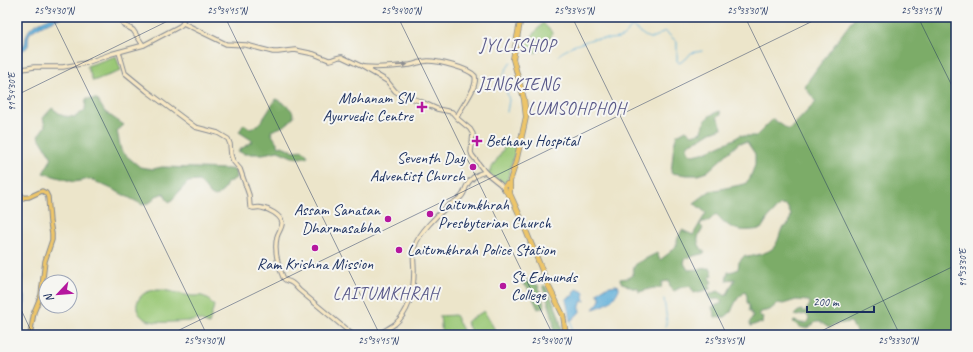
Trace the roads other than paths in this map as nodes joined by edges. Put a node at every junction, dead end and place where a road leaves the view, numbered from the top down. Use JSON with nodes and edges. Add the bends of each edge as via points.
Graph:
{"nodes":[{"id":1,"x":117,"y":17,"type":"edge"},
{"id":2,"x":183,"y":17,"type":"edge"},
{"id":3,"x":521,"y":17,"type":"edge"},
{"id":4,"x":183,"y":23,"type":"junction"},
{"id":5,"x":143,"y":45,"type":"junction"},
{"id":6,"x":119,"y":52,"type":"junction"},
{"id":7,"x":363,"y":67,"type":"junction"},
{"id":8,"x":17,"y":70,"type":"edge"},
{"id":9,"x":457,"y":117,"type":"junction"},
{"id":10,"x":485,"y":172,"type":"junction"},
{"id":11,"x":506,"y":185,"type":"junction"},
{"id":12,"x":17,"y":186,"type":"edge"},
{"id":13,"x":17,"y":198,"type":"edge"},
{"id":14,"x":23,"y":198,"type":"junction"},
{"id":15,"x":30,"y":335,"type":"edge"},
{"id":16,"x":353,"y":335,"type":"edge"},
{"id":17,"x":377,"y":335,"type":"edge"},
{"id":18,"x":566,"y":335,"type":"edge"}],
"edges":[{"from":1,"to":5,"type":"street","via":[[133,30]]},
{"from":2,"to":4,"type":"street"},
{"from":3,"to":11,"type":"highway","via":[[513,59],[526,117],[516,162]]},
{"from":4,"to":5,"type":"street"},
{"from":4,"to":7,"type":"street","via":[[226,44],[246,45],[272,52],[295,50],[329,60],[341,57]]},
{"from":5,"to":6,"type":"street"},
{"from":6,"to":8,"type":"street","via":[[82,64]]},
{"from":6,"to":16,"type":"street","via":[[125,73],[146,91],[195,127],[218,133],[228,139],[233,161],[239,167],[249,195],[250,207],[262,207],[278,216],[281,221],[277,252],[283,278]]},
{"from":7,"to":9,"type":"street","via":[[386,81],[398,93],[437,109],[452,112]]},
{"from":7,"to":9,"type":"street","one_way":true,"via":[[401,66],[432,61],[472,73],[475,82],[473,89]]},
{"from":9,"to":10,"type":"street","via":[[473,134],[472,153]]},
{"from":10,"to":11,"type":"street"},
{"from":10,"to":17,"type":"street","via":[[471,179],[462,196],[444,209],[417,242],[414,249],[414,274],[409,303],[396,323]]},
{"from":11,"to":18,"type":"highway","via":[[548,286],[563,314]]},
{"from":12,"to":14,"type":"street"},
{"from":13,"to":14,"type":"main road"},
{"from":14,"to":15,"type":"main road","via":[[45,192],[52,237]]}]}
